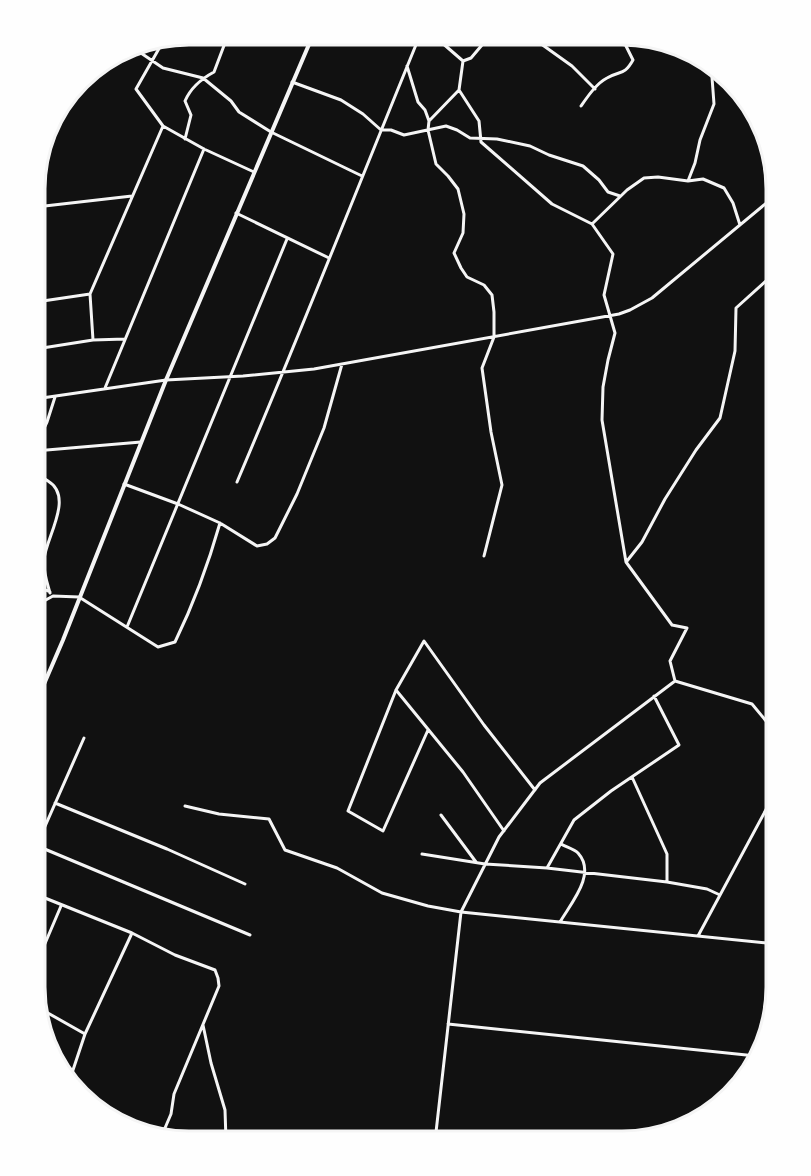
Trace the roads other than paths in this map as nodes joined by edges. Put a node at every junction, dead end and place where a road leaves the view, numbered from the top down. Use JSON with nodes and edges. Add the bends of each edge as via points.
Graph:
{"nodes":[{"id":1,"x":224,"y":45,"type":"edge"},
{"id":2,"x":309,"y":45,"type":"edge"},
{"id":3,"x":416,"y":45,"type":"edge"},
{"id":4,"x":445,"y":45,"type":"edge"},
{"id":5,"x":482,"y":45,"type":"edge"},
{"id":6,"x":543,"y":45,"type":"edge"},
{"id":7,"x":626,"y":45,"type":"edge"},
{"id":8,"x":159,"y":49,"type":"edge"},
{"id":9,"x":142,"y":53,"type":"edge"},
{"id":10,"x":463,"y":61,"type":"junction"},
{"id":11,"x":407,"y":66,"type":"junction"},
{"id":12,"x":712,"y":77,"type":"edge"},
{"id":13,"x":203,"y":78,"type":"junction"},
{"id":14,"x":292,"y":82,"type":"junction"},
{"id":15,"x":595,"y":89,"type":"junction"},
{"id":16,"x":459,"y":90,"type":"junction"},
{"id":17,"x":581,"y":106,"type":"dead end"},
{"id":18,"x":429,"y":121,"type":"junction"},
{"id":19,"x":163,"y":126,"type":"junction"},
{"id":20,"x":381,"y":130,"type":"junction"},
{"id":21,"x":428,"y":130,"type":"junction"},
{"id":22,"x":271,"y":132,"type":"junction"},
{"id":23,"x":480,"y":138,"type":"junction"},
{"id":24,"x":185,"y":139,"type":"junction"},
{"id":25,"x":204,"y":149,"type":"junction"},
{"id":26,"x":254,"y":172,"type":"junction"},
{"id":27,"x":362,"y":176,"type":"junction"},
{"id":28,"x":688,"y":181,"type":"junction"},
{"id":29,"x":132,"y":196,"type":"junction"},
{"id":30,"x":620,"y":196,"type":"junction"},
{"id":31,"x":766,"y":204,"type":"edge"},
{"id":32,"x":45,"y":206,"type":"edge"},
{"id":33,"x":236,"y":213,"type":"junction"},
{"id":34,"x":592,"y":224,"type":"junction"},
{"id":35,"x":741,"y":225,"type":"junction"},
{"id":36,"x":287,"y":239,"type":"junction"},
{"id":37,"x":329,"y":258,"type":"junction"},
{"id":38,"x":766,"y":281,"type":"edge"},
{"id":39,"x":90,"y":294,"type":"junction"},
{"id":40,"x":45,"y":301,"type":"edge"},
{"id":41,"x":611,"y":316,"type":"junction"},
{"id":42,"x":494,"y":337,"type":"junction"},
{"id":43,"x":125,"y":339,"type":"junction"},
{"id":44,"x":93,"y":340,"type":"junction"},
{"id":45,"x":45,"y":348,"type":"edge"},
{"id":46,"x":342,"y":364,"type":"junction"},
{"id":47,"x":284,"y":372,"type":"junction"},
{"id":48,"x":230,"y":377,"type":"junction"},
{"id":49,"x":166,"y":380,"type":"junction"},
{"id":50,"x":105,"y":388,"type":"junction"},
{"id":51,"x":55,"y":397,"type":"junction"},
{"id":52,"x":45,"y":398,"type":"edge"},
{"id":53,"x":45,"y":426,"type":"edge"},
{"id":54,"x":141,"y":442,"type":"junction"},
{"id":55,"x":45,"y":448,"type":"edge"},
{"id":56,"x":45,"y":480,"type":"edge"},
{"id":57,"x":237,"y":482,"type":"dead end"},
{"id":58,"x":124,"y":484,"type":"junction"},
{"id":59,"x":178,"y":504,"type":"junction"},
{"id":60,"x":220,"y":523,"type":"junction"},
{"id":61,"x":45,"y":556,"type":"edge"},
{"id":62,"x":484,"y":556,"type":"dead end"},
{"id":63,"x":626,"y":562,"type":"junction"},
{"id":64,"x":45,"y":574,"type":"edge"},
{"id":65,"x":45,"y":590,"type":"edge"},
{"id":66,"x":50,"y":593,"type":"junction"},
{"id":67,"x":57,"y":596,"type":"junction"},
{"id":68,"x":80,"y":597,"type":"junction"},
{"id":69,"x":45,"y":600,"type":"edge"},
{"id":70,"x":127,"y":627,"type":"junction"},
{"id":71,"x":45,"y":675,"type":"edge"},
{"id":72,"x":675,"y":681,"type":"junction"},
{"id":73,"x":396,"y":690,"type":"junction"},
{"id":74,"x":654,"y":696,"type":"junction"},
{"id":75,"x":766,"y":721,"type":"edge"},
{"id":76,"x":428,"y":730,"type":"junction"},
{"id":77,"x":84,"y":738,"type":"dead end"},
{"id":78,"x":632,"y":777,"type":"junction"},
{"id":79,"x":535,"y":790,"type":"junction"},
{"id":80,"x":55,"y":803,"type":"junction"},
{"id":81,"x":185,"y":806,"type":"dead end"},
{"id":82,"x":766,"y":810,"type":"edge"},
{"id":83,"x":441,"y":815,"type":"dead end"},
{"id":84,"x":45,"y":825,"type":"edge"},
{"id":85,"x":504,"y":831,"type":"junction"},
{"id":86,"x":561,"y":844,"type":"junction"},
{"id":87,"x":45,"y":851,"type":"edge"},
{"id":88,"x":422,"y":854,"type":"dead end"},
{"id":89,"x":477,"y":863,"type":"junction"},
{"id":90,"x":485,"y":864,"type":"junction"},
{"id":91,"x":547,"y":868,"type":"junction"},
{"id":92,"x":585,"y":872,"type":"junction"},
{"id":93,"x":667,"y":882,"type":"junction"},
{"id":94,"x":245,"y":884,"type":"dead end"},
{"id":95,"x":720,"y":895,"type":"junction"},
{"id":96,"x":45,"y":898,"type":"edge"},
{"id":97,"x":62,"y":905,"type":"junction"},
{"id":98,"x":461,"y":912,"type":"junction"},
{"id":99,"x":560,"y":922,"type":"junction"},
{"id":100,"x":132,"y":933,"type":"junction"},
{"id":101,"x":250,"y":935,"type":"dead end"},
{"id":102,"x":698,"y":936,"type":"junction"},
{"id":103,"x":45,"y":943,"type":"edge"},
{"id":104,"x":766,"y":943,"type":"edge"},
{"id":105,"x":48,"y":1013,"type":"edge"},
{"id":106,"x":203,"y":1023,"type":"junction"},
{"id":107,"x":448,"y":1024,"type":"junction"},
{"id":108,"x":85,"y":1034,"type":"junction"},
{"id":109,"x":749,"y":1055,"type":"edge"},
{"id":110,"x":72,"y":1072,"type":"edge"},
{"id":111,"x":164,"y":1129,"type":"edge"},
{"id":112,"x":226,"y":1131,"type":"edge"},
{"id":113,"x":436,"y":1131,"type":"edge"}],
"edges":[{"from":1,"to":13,"type":"street","via":[[214,72]]},
{"from":2,"to":14,"type":"street"},
{"from":3,"to":11,"type":"street"},
{"from":4,"to":10,"type":"street"},
{"from":5,"to":10,"type":"street"},
{"from":6,"to":15,"type":"street"},
{"from":7,"to":15,"type":"street","via":[[633,60],[627,70],[606,78]]},
{"from":8,"to":19,"type":"street","via":[[136,89]]},
{"from":9,"to":13,"type":"street","via":[[163,68]]},
{"from":10,"to":16,"type":"street"},
{"from":11,"to":18,"type":"street","via":[[418,102]]},
{"from":11,"to":20,"type":"street"},
{"from":12,"to":28,"type":"street","via":[[714,104]]},
{"from":13,"to":22,"type":"street","via":[[239,112]]},
{"from":13,"to":24,"type":"street","via":[[190,89],[185,101],[191,116]]},
{"from":14,"to":20,"type":"street","via":[[341,100]]},
{"from":14,"to":22,"type":"street"},
{"from":15,"to":17,"type":"street"},
{"from":16,"to":18,"type":"street"},
{"from":16,"to":23,"type":"street","via":[[479,121]]},
{"from":18,"to":21,"type":"street"},
{"from":19,"to":24,"type":"street"},
{"from":19,"to":29,"type":"street"},
{"from":20,"to":21,"type":"street","via":[[404,135]]},
{"from":20,"to":27,"type":"street"},
{"from":21,"to":23,"type":"street","via":[[446,126],[470,138]]},
{"from":21,"to":42,"type":"street","via":[[436,164],[458,189],[464,214],[464,233],[454,253],[467,277],[484,285],[492,295]]},
{"from":22,"to":26,"type":"street"},
{"from":22,"to":27,"type":"street"},
{"from":23,"to":30,"type":"street","via":[[530,146],[583,166],[608,192]]},
{"from":23,"to":34,"type":"street","via":[[552,204]]},
{"from":24,"to":25,"type":"street"},
{"from":25,"to":26,"type":"street"},
{"from":25,"to":43,"type":"street"},
{"from":26,"to":33,"type":"street"},
{"from":27,"to":37,"type":"street"},
{"from":28,"to":30,"type":"street","via":[[644,178]]},
{"from":28,"to":35,"type":"street","via":[[703,179],[724,188]]},
{"from":29,"to":32,"type":"street"},
{"from":29,"to":39,"type":"street"},
{"from":30,"to":34,"type":"street"},
{"from":31,"to":35,"type":"street"},
{"from":33,"to":36,"type":"street"},
{"from":33,"to":49,"type":"street"},
{"from":34,"to":41,"type":"street","via":[[612,254],[604,295]]},
{"from":35,"to":41,"type":"street","via":[[652,298]]},
{"from":36,"to":37,"type":"street"},
{"from":36,"to":48,"type":"street"},
{"from":37,"to":47,"type":"street"},
{"from":38,"to":63,"type":"street","via":[[736,308],[735,351],[720,418]]},
{"from":39,"to":40,"type":"street"},
{"from":39,"to":44,"type":"street"},
{"from":41,"to":42,"type":"street"},
{"from":41,"to":63,"type":"street","via":[[615,333],[603,387],[602,420]]},
{"from":42,"to":46,"type":"street"},
{"from":42,"to":62,"type":"street","via":[[482,368],[502,485]]},
{"from":43,"to":44,"type":"street"},
{"from":43,"to":50,"type":"street"},
{"from":44,"to":45,"type":"street"},
{"from":46,"to":47,"type":"street"},
{"from":46,"to":60,"type":"street","via":[[324,428],[275,538],[257,546]]},
{"from":47,"to":48,"type":"street"},
{"from":47,"to":57,"type":"street"},
{"from":48,"to":49,"type":"street"},
{"from":48,"to":59,"type":"street"},
{"from":49,"to":50,"type":"street"},
{"from":49,"to":54,"type":"street"},
{"from":50,"to":51,"type":"street"},
{"from":51,"to":52,"type":"street"},
{"from":51,"to":53,"type":"street"},
{"from":54,"to":55,"type":"street"},
{"from":54,"to":58,"type":"street"},
{"from":56,"to":61,"type":"street","via":[[56,489],[59,502]]},
{"from":58,"to":59,"type":"street"},
{"from":58,"to":68,"type":"street"},
{"from":59,"to":60,"type":"street"},
{"from":59,"to":70,"type":"street"},
{"from":60,"to":70,"type":"street","via":[[202,582],[175,642],[158,647]]},
{"from":63,"to":72,"type":"street","via":[[672,625],[687,628],[670,661]]},
{"from":64,"to":66,"type":"street"},
{"from":65,"to":66,"type":"street"},
{"from":66,"to":67,"type":"street"},
{"from":67,"to":68,"type":"street"},
{"from":67,"to":69,"type":"street"},
{"from":68,"to":70,"type":"street"},
{"from":68,"to":71,"type":"street"},
{"from":72,"to":74,"type":"street"},
{"from":72,"to":75,"type":"street","via":[[752,704]]},
{"from":73,"to":76,"type":"street"},
{"from":73,"to":76,"type":"street","via":[[348,810],[383,831]]},
{"from":73,"to":79,"type":"street","via":[[424,641]]},
{"from":74,"to":78,"type":"street","via":[[679,745]]},
{"from":74,"to":79,"type":"street"},
{"from":76,"to":85,"type":"street"},
{"from":77,"to":80,"type":"street"},
{"from":78,"to":86,"type":"street","via":[[574,820]]},
{"from":78,"to":93,"type":"street","via":[[667,855]]},
{"from":79,"to":85,"type":"street"},
{"from":80,"to":84,"type":"street"},
{"from":80,"to":94,"type":"street"},
{"from":81,"to":98,"type":"street","via":[[269,819],[285,850],[337,868],[382,893]]},
{"from":82,"to":95,"type":"street"},
{"from":83,"to":89,"type":"street"},
{"from":85,"to":90,"type":"street"},
{"from":86,"to":91,"type":"street"},
{"from":86,"to":92,"type":"street","via":[[576,851]]},
{"from":87,"to":101,"type":"street"},
{"from":88,"to":89,"type":"street"},
{"from":89,"to":90,"type":"street"},
{"from":90,"to":91,"type":"street"},
{"from":90,"to":98,"type":"street"},
{"from":91,"to":92,"type":"street"},
{"from":92,"to":93,"type":"street"},
{"from":92,"to":99,"type":"street"},
{"from":93,"to":95,"type":"street"},
{"from":95,"to":102,"type":"street"},
{"from":96,"to":97,"type":"street"},
{"from":97,"to":100,"type":"street"},
{"from":97,"to":103,"type":"street"},
{"from":98,"to":99,"type":"street"},
{"from":98,"to":107,"type":"street"},
{"from":99,"to":102,"type":"street"},
{"from":100,"to":106,"type":"street","via":[[215,970],[219,986]]},
{"from":100,"to":108,"type":"street"},
{"from":102,"to":104,"type":"street"},
{"from":105,"to":108,"type":"street"},
{"from":106,"to":111,"type":"street"},
{"from":106,"to":112,"type":"street","via":[[225,1110]]},
{"from":107,"to":109,"type":"street"},
{"from":107,"to":113,"type":"street"},
{"from":108,"to":110,"type":"street"}]}
